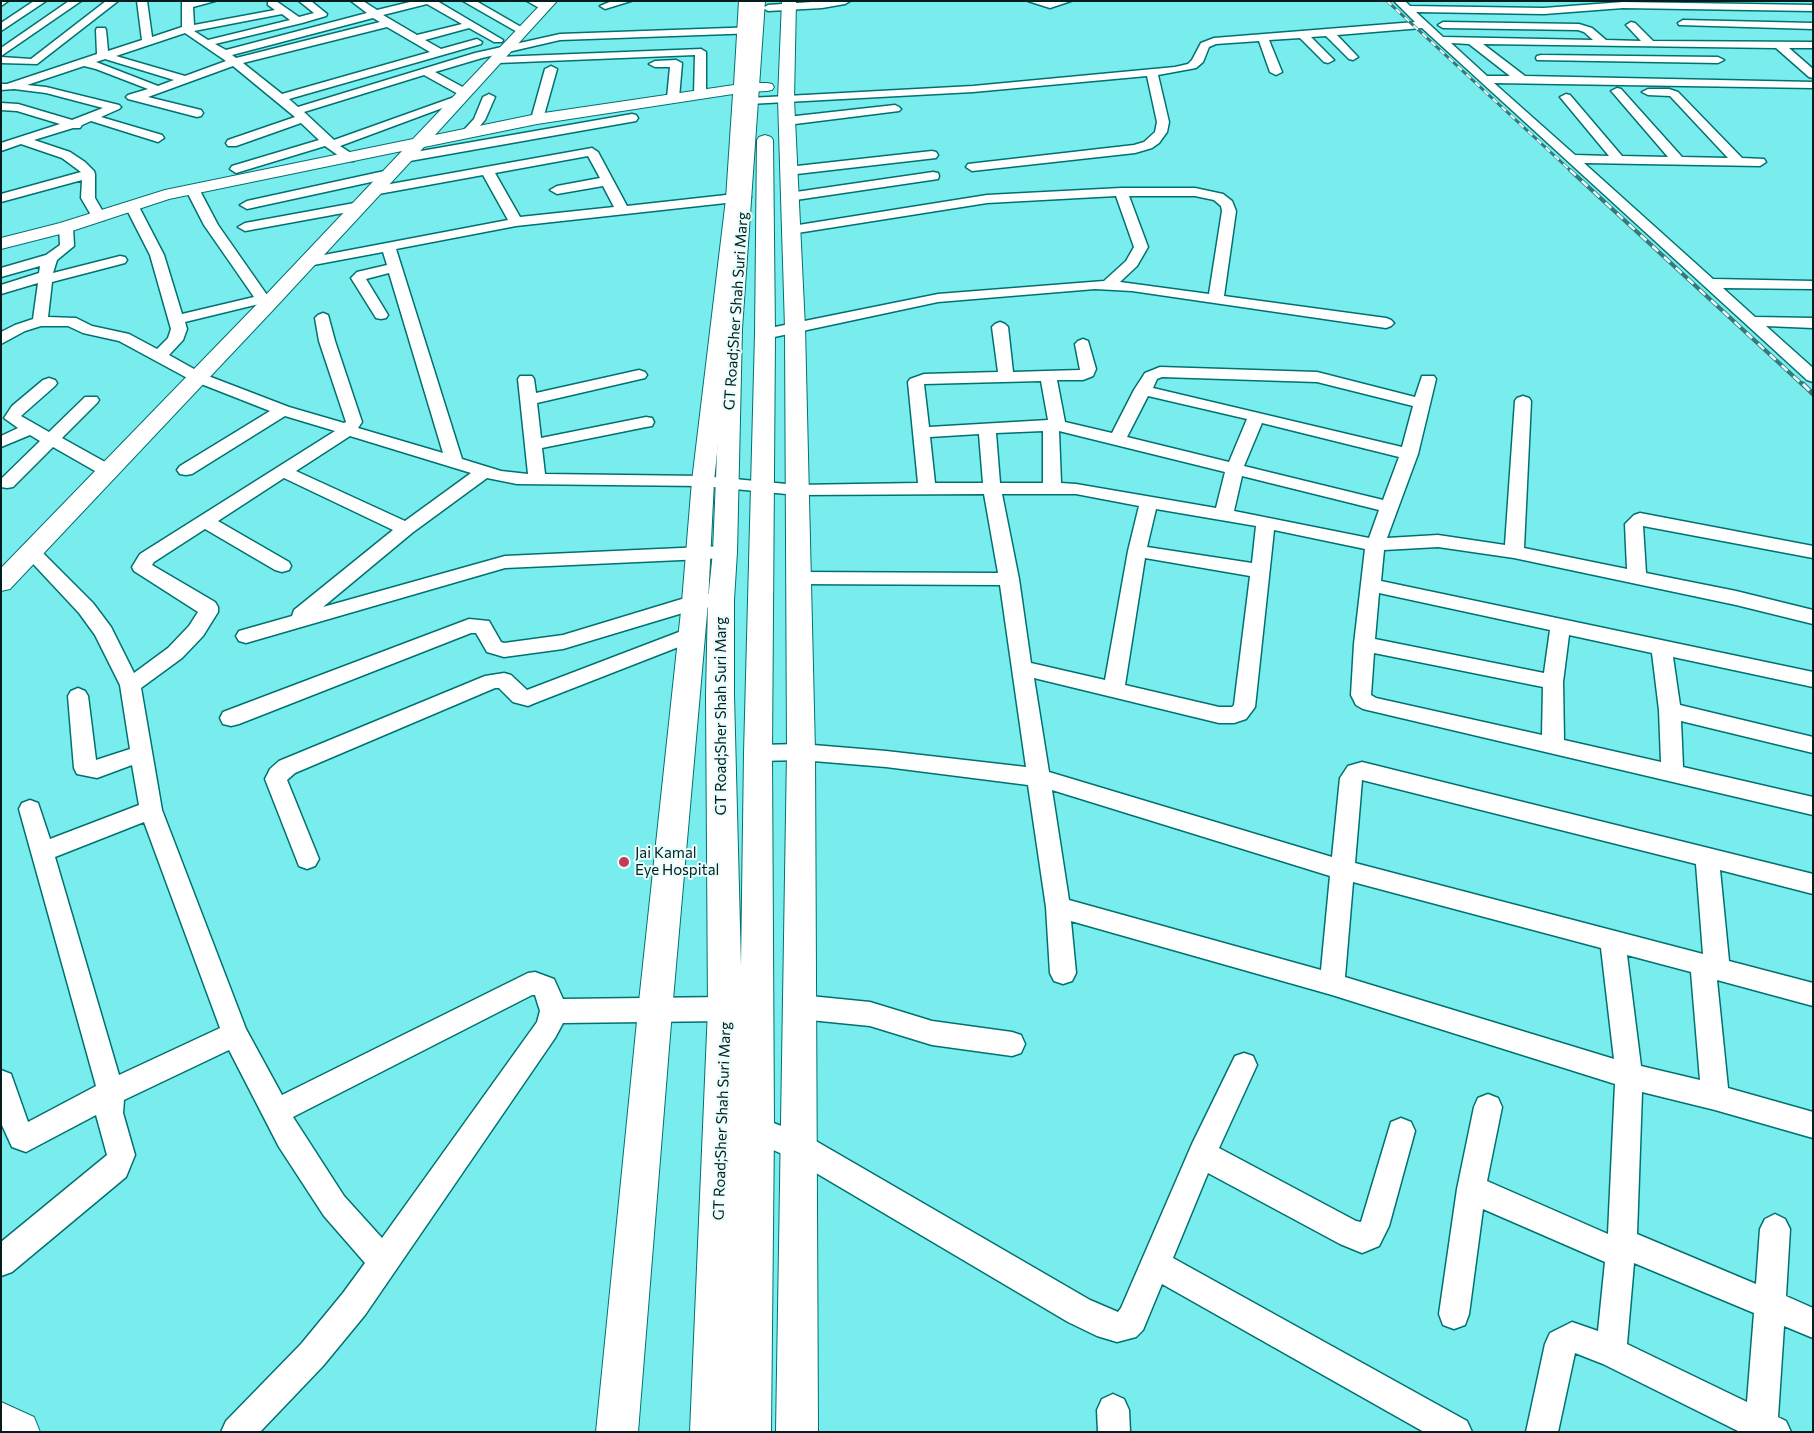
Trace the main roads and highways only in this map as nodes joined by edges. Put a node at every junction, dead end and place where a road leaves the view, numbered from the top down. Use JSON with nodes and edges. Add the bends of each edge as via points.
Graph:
{"nodes":[{"id":1,"x":543,"y":3,"type":"edge"},
{"id":2,"x":765,"y":10,"type":"edge"},
{"id":3,"x":764,"y":98,"type":"junction"},
{"id":4,"x":418,"y":143,"type":"junction"},
{"id":5,"x":1,"y":244,"type":"edge"},
{"id":6,"x":715,"y":482,"type":"junction"},
{"id":7,"x":1,"y":583,"type":"edge"},
{"id":8,"x":708,"y":601,"type":"junction"},
{"id":9,"x":618,"y":1432,"type":"edge"},
{"id":10,"x":711,"y":1432,"type":"edge"},
{"id":11,"x":750,"y":1432,"type":"edge"},
{"id":12,"x":796,"y":1432,"type":"edge"}],
"edges":[{"from":1,"to":4,"type":"main road","via":[[523,31]]},
{"from":2,"to":3,"type":"main road","name":"GT Road;Sher Shah Suri Marg"},
{"from":3,"to":4,"type":"main road","via":[[700,94],[537,119]]},
{"from":3,"to":6,"type":"main road","name":"GT Road;Sher Shah Suri Marg","via":[[739,198],[732,330]]},
{"from":3,"to":11,"type":"main road","name":"GT Road;Sher Shah Suri Marg","via":[[765,334]]},
{"from":3,"to":12,"type":"main road","via":[[789,184],[795,328],[802,752]]},
{"from":4,"to":5,"type":"main road","via":[[165,195]]},
{"from":4,"to":7,"type":"main road"},
{"from":6,"to":8,"type":"main road","via":[[698,553]]},
{"from":6,"to":8,"type":"main road","name":"GT Road;Sher Shah Suri Marg","via":[[725,552]]},
{"from":8,"to":9,"type":"main road","via":[[692,634],[654,1011]]},
{"from":8,"to":10,"type":"main road","name":"GT Road;Sher Shah Suri Marg","via":[[720,695],[725,1009]]}]}
